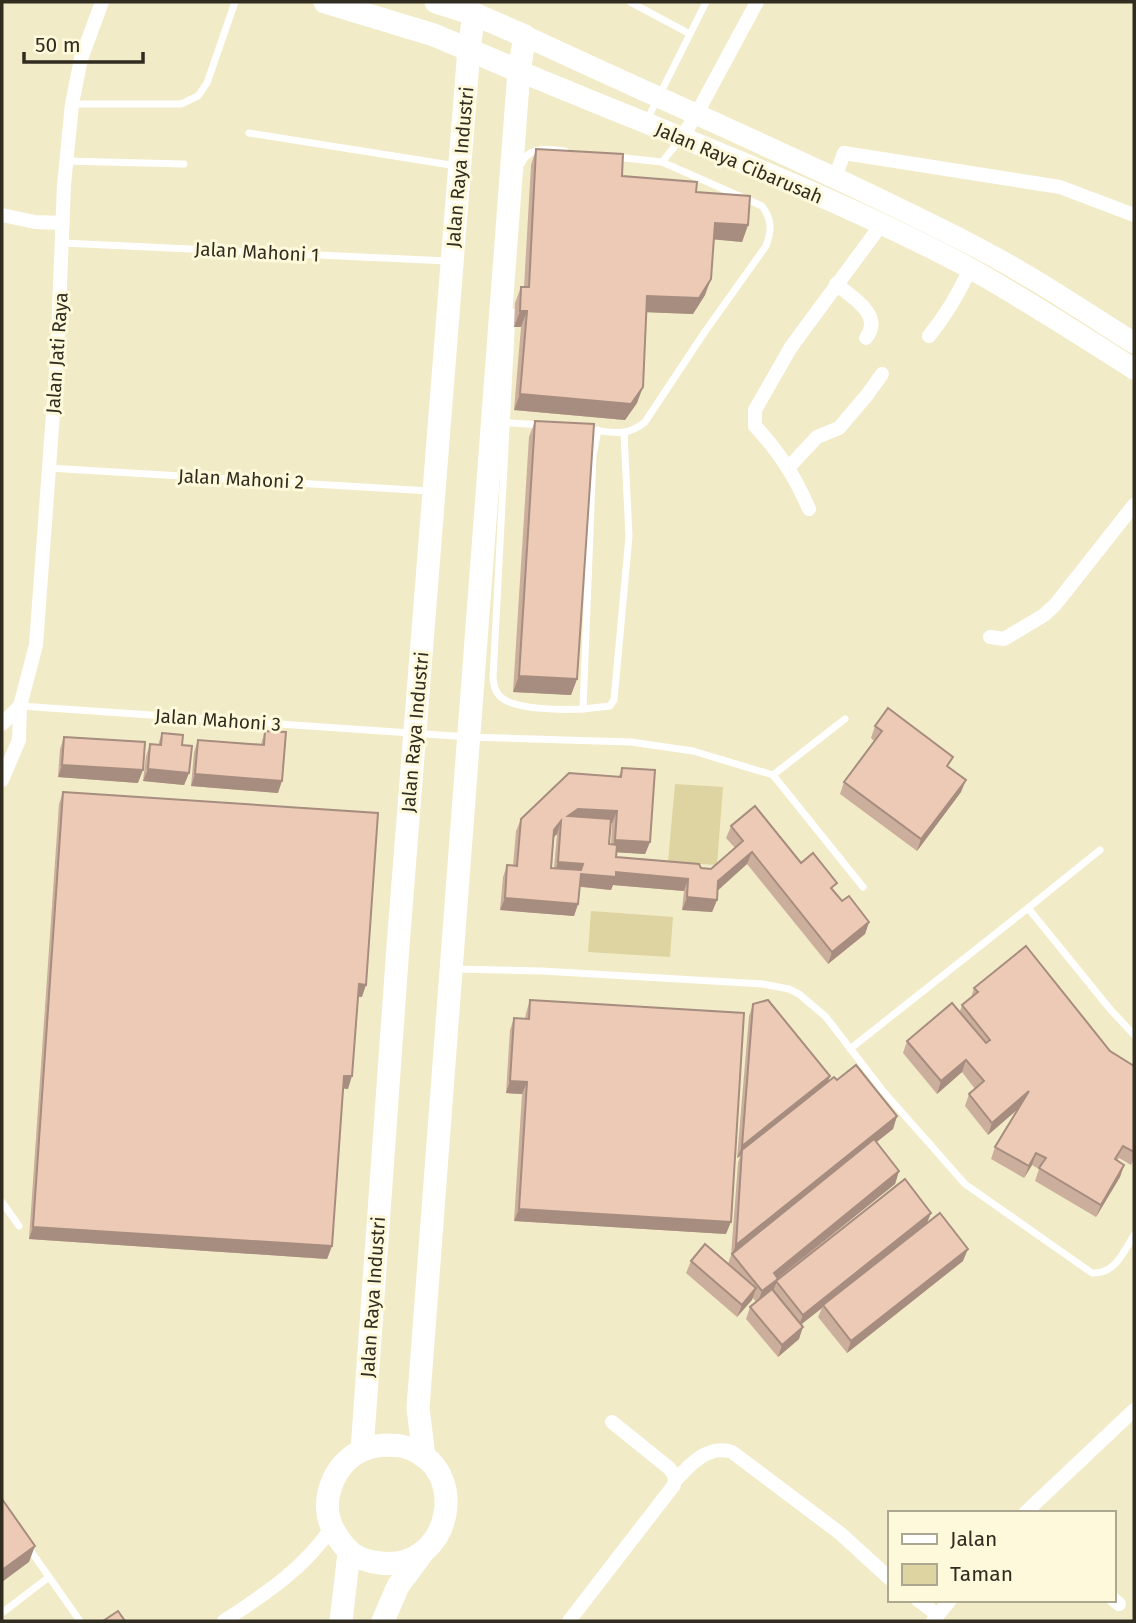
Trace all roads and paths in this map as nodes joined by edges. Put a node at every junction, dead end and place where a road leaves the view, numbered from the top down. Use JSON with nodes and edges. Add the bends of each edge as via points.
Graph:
{"nodes":[{"id":1,"x":102,"y":2,"type":"edge"},
{"id":2,"x":235,"y":2,"type":"edge"},
{"id":3,"x":324,"y":2,"type":"edge"},
{"id":4,"x":436,"y":2,"type":"edge"},
{"id":5,"x":629,"y":2,"type":"edge"},
{"id":6,"x":706,"y":2,"type":"edge"},
{"id":7,"x":757,"y":2,"type":"edge"},
{"id":8,"x":474,"y":14,"type":"junction"},
{"id":9,"x":690,"y":34,"type":"junction"},
{"id":10,"x":525,"y":36,"type":"junction"},
{"id":11,"x":469,"y":49,"type":"junction"},
{"id":12,"x":519,"y":71,"type":"junction"},
{"id":13,"x":658,"y":98,"type":"junction"},
{"id":14,"x":72,"y":104,"type":"junction"},
{"id":15,"x":696,"y":115,"type":"junction"},
{"id":16,"x":645,"y":124,"type":"junction"},
{"id":17,"x":249,"y":133,"type":"dead end"},
{"id":18,"x":681,"y":139,"type":"junction"},
{"id":19,"x":571,"y":152,"type":"edge"},
{"id":20,"x":610,"y":156,"type":"edge"},
{"id":21,"x":66,"y":161,"type":"junction"},
{"id":22,"x":662,"y":162,"type":"junction"},
{"id":23,"x":184,"y":164,"type":"dead end"},
{"id":24,"x":461,"y":167,"type":"junction"},
{"id":25,"x":835,"y":178,"type":"junction"},
{"id":26,"x":517,"y":213,"type":"dead end"},
{"id":27,"x":2,"y":215,"type":"edge"},
{"id":28,"x":1134,"y":215,"type":"edge"},
{"id":29,"x":64,"y":223,"type":"junction"},
{"id":30,"x":881,"y":225,"type":"junction"},
{"id":31,"x":62,"y":243,"type":"junction"},
{"id":32,"x":453,"y":261,"type":"junction"},
{"id":33,"x":970,"y":269,"type":"junction"},
{"id":34,"x":836,"y":284,"type":"junction"},
{"id":35,"x":513,"y":297,"type":"dead end"},
{"id":36,"x":929,"y":336,"type":"dead end"},
{"id":37,"x":866,"y":338,"type":"dead end"},
{"id":38,"x":1134,"y":343,"type":"edge"},
{"id":39,"x":1134,"y":369,"type":"edge"},
{"id":40,"x":882,"y":374,"type":"dead end"},
{"id":41,"x":500,"y":422,"type":"junction"},
{"id":42,"x":545,"y":425,"type":"edge"},
{"id":43,"x":572,"y":428,"type":"edge"},
{"id":44,"x":598,"y":430,"type":"junction"},
{"id":45,"x":624,"y":433,"type":"junction"},
{"id":46,"x":789,"y":467,"type":"junction"},
{"id":47,"x":48,"y":468,"type":"junction"},
{"id":48,"x":434,"y":491,"type":"junction"},
{"id":49,"x":1134,"y":506,"type":"edge"},
{"id":50,"x":809,"y":509,"type":"dead end"},
{"id":51,"x":990,"y":637,"type":"dead end"},
{"id":52,"x":20,"y":706,"type":"junction"},
{"id":53,"x":583,"y":709,"type":"junction"},
{"id":54,"x":845,"y":719,"type":"dead end"},
{"id":55,"x":2,"y":724,"type":"edge"},
{"id":56,"x":415,"y":731,"type":"junction"},
{"id":57,"x":469,"y":737,"type":"junction"},
{"id":58,"x":774,"y":775,"type":"junction"},
{"id":59,"x":2,"y":780,"type":"edge"},
{"id":60,"x":1100,"y":850,"type":"dead end"},
{"id":61,"x":863,"y":887,"type":"dead end"},
{"id":62,"x":1028,"y":908,"type":"junction"},
{"id":63,"x":452,"y":969,"type":"junction"},
{"id":64,"x":1134,"y":1035,"type":"edge"},
{"id":65,"x":850,"y":1049,"type":"junction"},
{"id":66,"x":2,"y":1202,"type":"edge"},
{"id":67,"x":19,"y":1226,"type":"dead end"},
{"id":68,"x":1134,"y":1236,"type":"edge"},
{"id":69,"x":1134,"y":1410,"type":"edge"},
{"id":70,"x":612,"y":1422,"type":"dead end"},
{"id":71,"x":362,"y":1450,"type":"junction"},
{"id":72,"x":424,"y":1457,"type":"junction"},
{"id":73,"x":676,"y":1480,"type":"junction"},
{"id":74,"x":1027,"y":1511,"type":"edge"},
{"id":75,"x":332,"y":1527,"type":"junction"},
{"id":76,"x":22,"y":1538,"type":"edge"},
{"id":77,"x":423,"y":1552,"type":"junction"},
{"id":78,"x":349,"y":1553,"type":"junction"},
{"id":79,"x":49,"y":1577,"type":"junction"},
{"id":80,"x":888,"y":1577,"type":"edge"},
{"id":81,"x":920,"y":1602,"type":"edge"},
{"id":82,"x":948,"y":1602,"type":"edge"},
{"id":83,"x":2,"y":1613,"type":"edge"},
{"id":84,"x":935,"y":1618,"type":"edge"},
{"id":85,"x":80,"y":1621,"type":"edge"},
{"id":86,"x":224,"y":1621,"type":"edge"},
{"id":87,"x":341,"y":1621,"type":"edge"},
{"id":88,"x":383,"y":1621,"type":"edge"},
{"id":89,"x":569,"y":1621,"type":"edge"}],
"edges":[{"from":1,"to":14,"type":"street","name":"Jalan Jati Raya","via":[[81,59]]},
{"from":2,"to":14,"type":"lane","via":[[198,96],[181,104]]},
{"from":3,"to":11,"type":"main road","name":"Jalan Raya Cibarusah"},
{"from":4,"to":8,"type":"main road","name":"Jalan Raya Cibarusah"},
{"from":5,"to":9,"type":"lane"},
{"from":6,"to":9,"type":"lane"},
{"from":7,"to":15,"type":"street"},
{"from":8,"to":10,"type":"main road","name":"Jalan Raya Cibarusah"},
{"from":8,"to":11,"type":"main road","name":"Jalan Raya Industri"},
{"from":9,"to":13,"type":"lane"},
{"from":10,"to":12,"type":"main road"},
{"from":10,"to":13,"type":"street","name":"Jalan Raya Cibarusah"},
{"from":11,"to":12,"type":"main road","name":"Jalan Raya Cibarusah"},
{"from":11,"to":24,"type":"main road","name":"Jalan Raya Industri"},
{"from":12,"to":16,"type":"street","name":"Jalan Raya Cibarusah"},
{"from":12,"to":41,"type":"main road"},
{"from":13,"to":15,"type":"street","name":"Jalan Raya Cibarusah"},
{"from":13,"to":16,"type":"lane"},
{"from":14,"to":21,"type":"street","name":"Jalan Jati Raya"},
{"from":15,"to":18,"type":"street"},
{"from":15,"to":25,"type":"street","name":"Jalan Raya Cibarusah"},
{"from":16,"to":18,"type":"street","name":"Jalan Raya Cibarusah"},
{"from":17,"to":24,"type":"lane"},
{"from":18,"to":22,"type":"lane"},
{"from":18,"to":30,"type":"street","name":"Jalan Raya Cibarusah"},
{"from":19,"to":26,"type":"lane","via":[[545,149],[525,155]]},
{"from":20,"to":22,"type":"lane"},
{"from":21,"to":23,"type":"lane"},
{"from":21,"to":29,"type":"street","name":"Jalan Jati Raya"},
{"from":22,"to":45,"type":"lane","via":[[762,206],[771,218],[771,233],[645,422]]},
{"from":24,"to":32,"type":"main road","name":"Jalan Raya Industri"},
{"from":25,"to":28,"type":"street","via":[[844,153],[1059,187]]},
{"from":25,"to":38,"type":"street","name":"Jalan Raya Cibarusah","via":[[978,248]]},
{"from":27,"to":29,"type":"street"},
{"from":29,"to":31,"type":"street","name":"Jalan Jati Raya"},
{"from":30,"to":33,"type":"street","name":"Jalan Raya Cibarusah"},
{"from":30,"to":34,"type":"street"},
{"from":31,"to":32,"type":"lane","name":"Jalan Mahoni 1"},
{"from":31,"to":47,"type":"street","name":"Jalan Jati Raya"},
{"from":32,"to":48,"type":"main road","name":"Jalan Raya Industri"},
{"from":33,"to":36,"type":"street"},
{"from":33,"to":39,"type":"street","name":"Jalan Raya Cibarusah"},
{"from":34,"to":37,"type":"street","via":[[868,313],[872,329]]},
{"from":34,"to":46,"type":"street","via":[[755,410],[754,426]]},
{"from":35,"to":41,"type":"lane"},
{"from":40,"to":46,"type":"street","via":[[853,413],[838,428],[817,437]]},
{"from":41,"to":42,"type":"lane"},
{"from":41,"to":53,"type":"lane","via":[[495,690],[514,704]]},
{"from":41,"to":57,"type":"main road"},
{"from":43,"to":44,"type":"lane"},
{"from":44,"to":45,"type":"lane"},
{"from":44,"to":53,"type":"lane","via":[[593,455]]},
{"from":45,"to":53,"type":"lane","via":[[629,536],[614,700],[604,708]]},
{"from":46,"to":50,"type":"street"},
{"from":47,"to":48,"type":"lane","name":"Jalan Mahoni 2"},
{"from":47,"to":52,"type":"street","name":"Jalan Jati Raya","via":[[36,645]]},
{"from":48,"to":56,"type":"main road","name":"Jalan Raya Industri"},
{"from":49,"to":51,"type":"street","via":[[1055,606],[1004,639]]},
{"from":52,"to":55,"type":"street"},
{"from":52,"to":56,"type":"lane","name":"Jalan Mahoni 3"},
{"from":52,"to":59,"type":"street","name":"Jalan Jati Raya","via":[[19,740]]},
{"from":54,"to":58,"type":"lane"},
{"from":56,"to":57,"type":"lane","name":"Jalan Mahoni 3"},
{"from":56,"to":71,"type":"main road","name":"Jalan Raya Industri"},
{"from":57,"to":58,"type":"lane","name":"Jalan Mahoni 3","via":[[673,747]]},
{"from":57,"to":63,"type":"main road"},
{"from":58,"to":61,"type":"lane"},
{"from":60,"to":62,"type":"lane"},
{"from":62,"to":64,"type":"lane"},
{"from":62,"to":65,"type":"lane"},
{"from":63,"to":65,"type":"lane","via":[[652,977],[789,989],[814,1005]]},
{"from":63,"to":72,"type":"main road","via":[[418,1408]]},
{"from":65,"to":68,"type":"lane","via":[[965,1184],[1092,1273],[1111,1269]]},
{"from":66,"to":67,"type":"lane"},
{"from":69,"to":74,"type":"street"},
{"from":70,"to":73,"type":"street","via":[[669,1468]]},
{"from":71,"to":72,"type":"main road","via":[[383,1445],[405,1447]]},
{"from":71,"to":75,"type":"main road","via":[[347,1460],[329,1491]]},
{"from":72,"to":77,"type":"main road","via":[[444,1487],[447,1505],[436,1539]]},
{"from":73,"to":80,"type":"street","via":[[701,1456],[732,1452],[841,1534]]},
{"from":73,"to":89,"type":"street"},
{"from":75,"to":78,"type":"main road"},
{"from":75,"to":86,"type":"street","via":[[296,1570]]},
{"from":76,"to":79,"type":"lane"},
{"from":77,"to":78,"type":"main road","via":[[389,1564]]},
{"from":77,"to":88,"type":"main road","via":[[398,1586]]},
{"from":78,"to":87,"type":"main road"},
{"from":79,"to":83,"type":"lane"},
{"from":79,"to":85,"type":"lane"},
{"from":81,"to":84,"type":"street"},
{"from":82,"to":84,"type":"street"}]}
